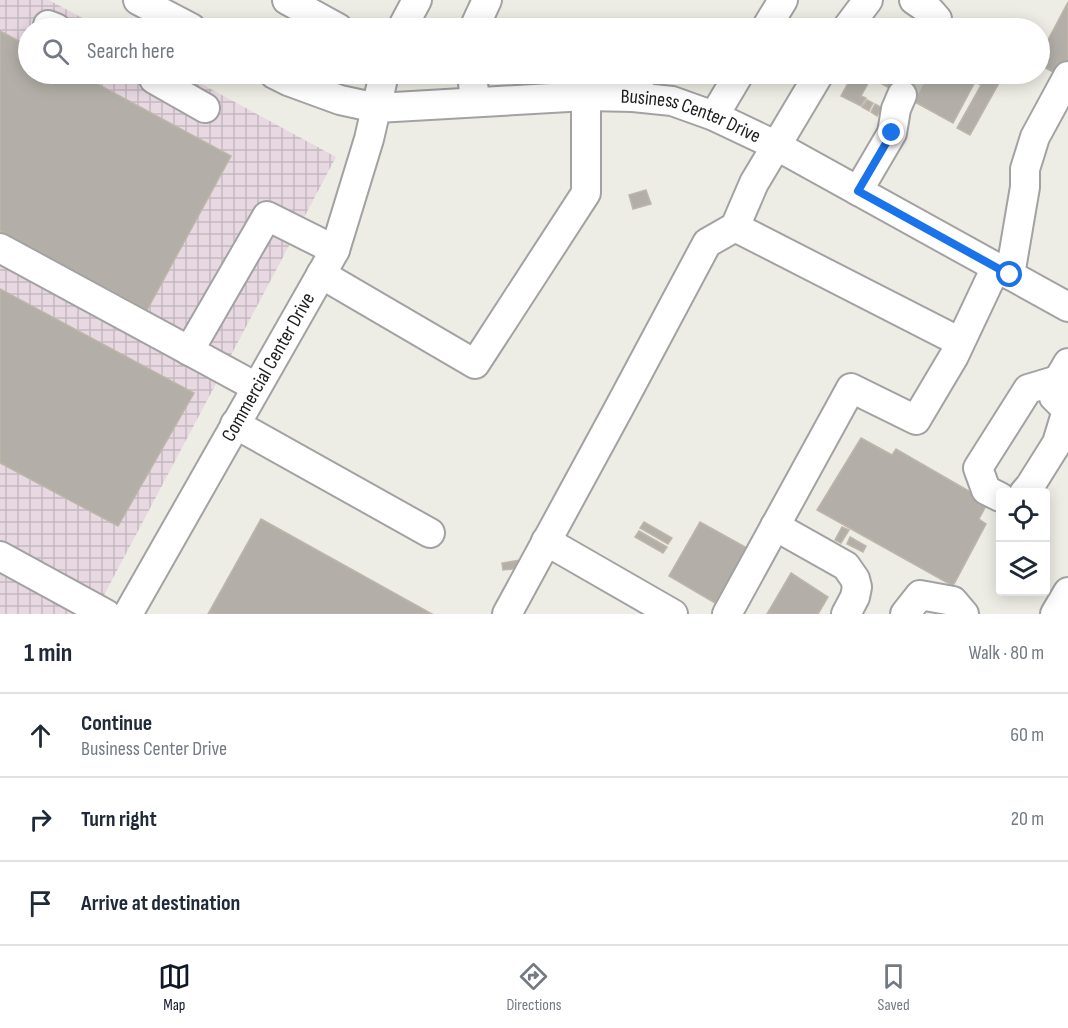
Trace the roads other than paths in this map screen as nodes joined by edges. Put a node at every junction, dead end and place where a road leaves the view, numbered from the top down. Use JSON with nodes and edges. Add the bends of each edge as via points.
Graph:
{"nodes":[{"id":1,"x":138,"y":0,"type":"edge"},
{"id":2,"x":287,"y":0,"type":"edge"},
{"id":3,"x":417,"y":0,"type":"edge"},
{"id":4,"x":487,"y":0,"type":"edge"},
{"id":5,"x":783,"y":0,"type":"edge"},
{"id":6,"x":868,"y":0,"type":"edge"},
{"id":7,"x":914,"y":0,"type":"edge"},
{"id":8,"x":169,"y":18,"type":"edge"},
{"id":9,"x":320,"y":18,"type":"edge"},
{"id":10,"x":407,"y":18,"type":"edge"},
{"id":11,"x":479,"y":18,"type":"edge"},
{"id":12,"x":772,"y":18,"type":"edge"},
{"id":13,"x":854,"y":18,"type":"edge"},
{"id":14,"x":936,"y":18,"type":"edge"},
{"id":15,"x":1068,"y":76,"type":"edge"},
{"id":16,"x":166,"y":84,"type":"edge"},
{"id":17,"x":296,"y":84,"type":"edge"},
{"id":18,"x":382,"y":84,"type":"edge"},
{"id":19,"x":473,"y":84,"type":"edge"},
{"id":20,"x":728,"y":84,"type":"edge"},
{"id":21,"x":813,"y":84,"type":"edge"},
{"id":22,"x":638,"y":85,"type":"edge"},
{"id":23,"x":902,"y":95,"type":"tunnel mouth"},
{"id":24,"x":586,"y":96,"type":"junction"},
{"id":25,"x":475,"y":101,"type":"junction"},
{"id":26,"x":205,"y":108,"type":"dead end"},
{"id":27,"x":376,"y":108,"type":"junction"},
{"id":28,"x":714,"y":116,"type":"junction"},
{"id":29,"x":777,"y":146,"type":"junction"},
{"id":30,"x":858,"y":191,"type":"junction"},
{"id":31,"x":735,"y":227,"type":"junction"},
{"id":32,"x":0,"y":248,"type":"edge"},
{"id":33,"x":328,"y":262,"type":"junction"},
{"id":34,"x":1003,"y":271,"type":"junction"},
{"id":35,"x":1068,"y":307,"type":"edge"},
{"id":36,"x":960,"y":342,"type":"junction"},
{"id":37,"x":189,"y":351,"type":"junction"},
{"id":38,"x":1063,"y":372,"type":"edge"},
{"id":39,"x":256,"y":387,"type":"junction"},
{"id":40,"x":235,"y":424,"type":"junction"},
{"id":41,"x":1028,"y":488,"type":"edge"},
{"id":42,"x":996,"y":495,"type":"edge"},
{"id":43,"x":775,"y":526,"type":"junction"},
{"id":44,"x":430,"y":532,"type":"dead end"},
{"id":45,"x":546,"y":541,"type":"junction"},
{"id":46,"x":0,"y":556,"type":"edge"},
{"id":47,"x":1068,"y":592,"type":"edge"},
{"id":48,"x":106,"y":614,"type":"edge"},
{"id":49,"x":128,"y":614,"type":"edge"},
{"id":50,"x":507,"y":614,"type":"edge"},
{"id":51,"x":673,"y":614,"type":"edge"},
{"id":52,"x":727,"y":614,"type":"edge"},
{"id":53,"x":846,"y":614,"type":"edge"},
{"id":54,"x":904,"y":614,"type":"edge"},
{"id":55,"x":964,"y":614,"type":"edge"},
{"id":56,"x":1056,"y":614,"type":"edge"}],
"edges":[{"from":1,"to":8,"type":"street"},
{"from":2,"to":9,"type":"street"},
{"from":3,"to":10,"type":"street"},
{"from":4,"to":11,"type":"street"},
{"from":5,"to":12,"type":"street"},
{"from":6,"to":13,"type":"street"},
{"from":7,"to":14,"type":"street"},
{"from":15,"to":34,"type":"street","via":[[1031,148]]},
{"from":16,"to":26,"type":"street"},
{"from":17,"to":27,"type":"street","name":"Business Center Drive"},
{"from":18,"to":27,"type":"street","name":"Commercial Center Drive"},
{"from":19,"to":25,"type":"street"},
{"from":20,"to":28,"type":"street"},
{"from":21,"to":29,"type":"street"},
{"from":22,"to":24,"type":"street","name":"Business Center Drive"},
{"from":22,"to":28,"type":"street","name":"Business Center Drive"},
{"from":23,"to":30,"type":"street","via":[[892,133]]},
{"from":24,"to":25,"type":"street","name":"Business Center Drive"},
{"from":24,"to":33,"type":"street","via":[[586,194],[475,364]]},
{"from":25,"to":27,"type":"street","name":"Business Center Drive"},
{"from":27,"to":33,"type":"street","name":"Commercial Center Drive"},
{"from":28,"to":29,"type":"street","name":"Business Center Drive"},
{"from":29,"to":30,"type":"street","name":"Business Center Drive"},
{"from":29,"to":31,"type":"street","via":[[754,183]]},
{"from":30,"to":34,"type":"street","name":"Business Center Drive"},
{"from":31,"to":36,"type":"street"},
{"from":31,"to":45,"type":"street","via":[[707,243]]},
{"from":32,"to":37,"type":"street"},
{"from":33,"to":37,"type":"street","via":[[267,216]]},
{"from":33,"to":39,"type":"street","name":"Commercial Center Drive"},
{"from":34,"to":35,"type":"street","name":"Business Center Drive"},
{"from":34,"to":36,"type":"street"},
{"from":36,"to":43,"type":"street","via":[[916,420],[851,388]]},
{"from":37,"to":39,"type":"street"},
{"from":38,"to":41,"type":"street","via":[[1054,397],[1067,410],[1057,443]]},
{"from":38,"to":42,"type":"street","via":[[1028,389],[978,468],[986,490]]},
{"from":39,"to":40,"type":"street","name":"Commercial Center Drive"},
{"from":40,"to":44,"type":"street"},
{"from":40,"to":49,"type":"street","name":"Commercial Center Drive"},
{"from":43,"to":52,"type":"street"},
{"from":43,"to":53,"type":"street","via":[[846,566],[857,587]]},
{"from":45,"to":50,"type":"street"},
{"from":45,"to":51,"type":"street"},
{"from":46,"to":48,"type":"street"},
{"from":47,"to":56,"type":"street"},
{"from":54,"to":55,"type":"street","via":[[920,595],[953,601]]}]}
